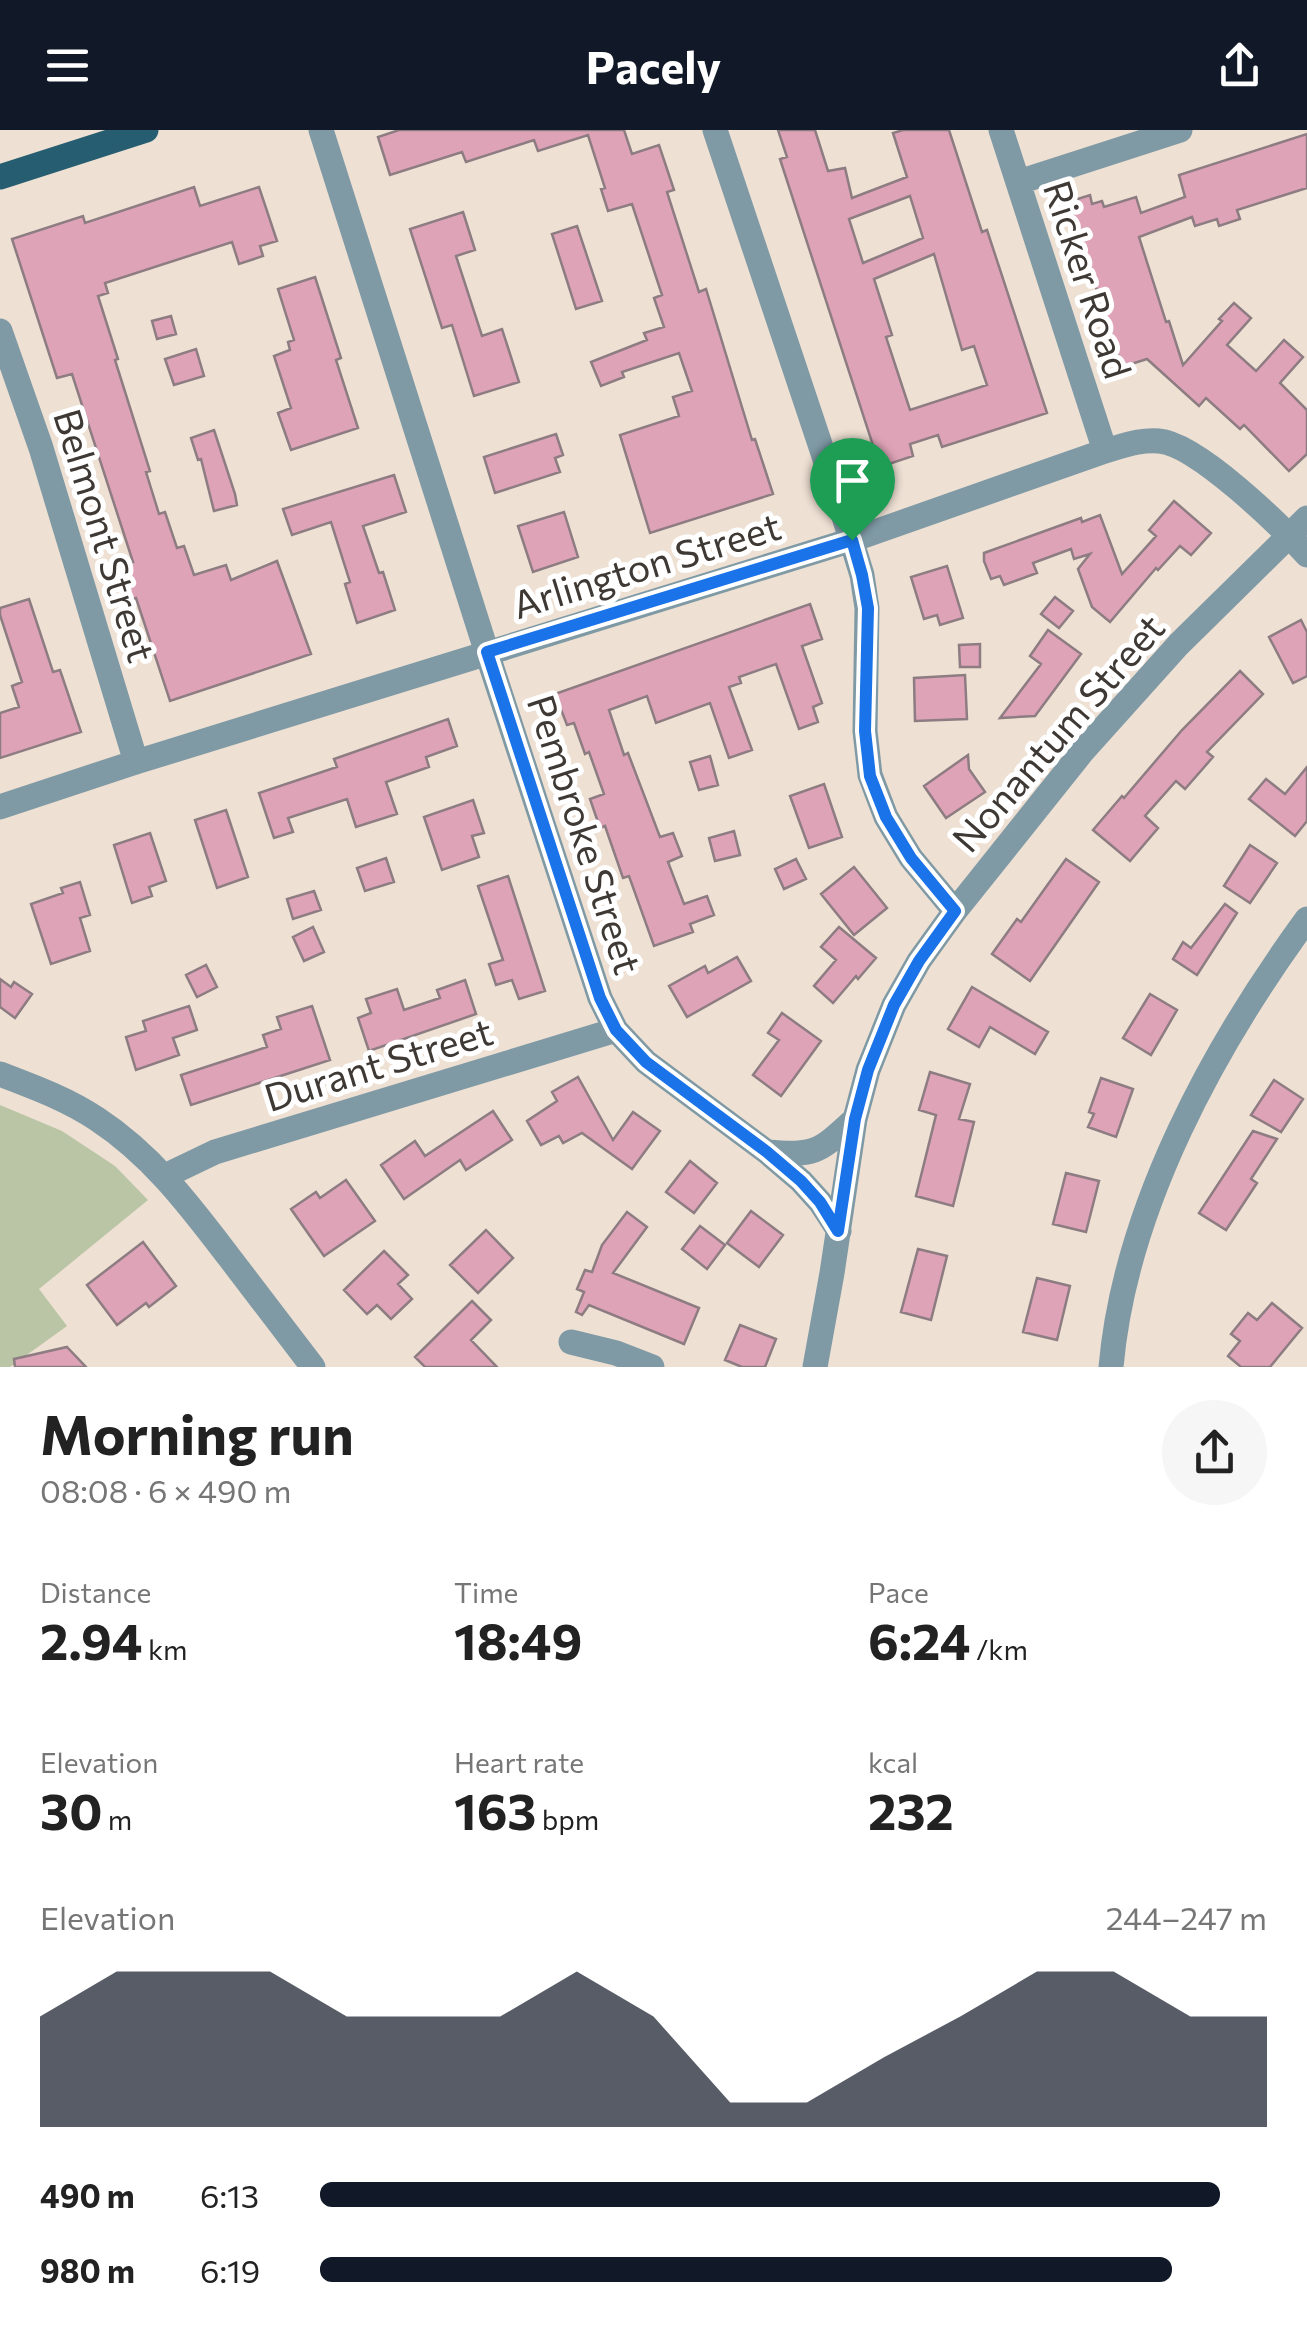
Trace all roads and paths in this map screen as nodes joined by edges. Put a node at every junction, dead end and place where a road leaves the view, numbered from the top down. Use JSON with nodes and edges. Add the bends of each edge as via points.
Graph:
{"nodes":[{"id":1,"x":146,"y":130,"type":"edge"},
{"id":2,"x":321,"y":130,"type":"edge"},
{"id":3,"x":715,"y":130,"type":"edge"},
{"id":4,"x":1001,"y":130,"type":"edge"},
{"id":5,"x":1180,"y":130,"type":"edge"},
{"id":6,"x":0,"y":176,"type":"edge"},
{"id":7,"x":1019,"y":182,"type":"junction"},
{"id":8,"x":0,"y":331,"type":"edge"},
{"id":9,"x":1105,"y":451,"type":"junction"},
{"id":10,"x":1298,"y":526,"type":"edge"},
{"id":11,"x":852,"y":540,"type":"junction"},
{"id":12,"x":1307,"y":556,"type":"edge"},
{"id":13,"x":487,"y":652,"type":"junction"},
{"id":14,"x":136,"y":762,"type":"junction"},
{"id":15,"x":0,"y":808,"type":"edge"},
{"id":16,"x":955,"y":911,"type":"junction"},
{"id":17,"x":1307,"y":920,"type":"edge"},
{"id":18,"x":616,"y":1030,"type":"junction"},
{"id":19,"x":0,"y":1074,"type":"edge"},
{"id":20,"x":855,"y":1119,"type":"junction"},
{"id":21,"x":767,"y":1152,"type":"junction"},
{"id":22,"x":164,"y":1176,"type":"junction"},
{"id":23,"x":838,"y":1231,"type":"junction"},
{"id":24,"x":571,"y":1342,"type":"dead end"},
{"id":25,"x":313,"y":1367,"type":"edge"},
{"id":26,"x":652,"y":1367,"type":"edge"},
{"id":27,"x":815,"y":1367,"type":"edge"},
{"id":28,"x":1110,"y":1367,"type":"edge"}],
"edges":[{"from":1,"to":6,"type":"main road"},
{"from":2,"to":13,"type":"street","name":"Pembroke Street"},
{"from":3,"to":11,"type":"street"},
{"from":4,"to":7,"type":"street","name":"Ricker Road"},
{"from":5,"to":7,"type":"street"},
{"from":7,"to":9,"type":"street","name":"Ricker Road"},
{"from":8,"to":14,"type":"street","name":"Belmont Street"},
{"from":9,"to":10,"type":"street","name":"Arlington Street","via":[[1139,442],[1180,447]]},
{"from":9,"to":11,"type":"street","name":"Arlington Street"},
{"from":10,"to":12,"type":"street","name":"Arlington Street"},
{"from":10,"to":16,"type":"street","name":"Nonantum Street","via":[[1136,690]]},
{"from":11,"to":13,"type":"street","name":"Arlington Street"},
{"from":11,"to":16,"type":"street","via":[[868,608],[864,718],[870,776],[911,858]]},
{"from":13,"to":14,"type":"street","name":"Arlington Street"},
{"from":13,"to":18,"type":"street","name":"Pembroke Street"},
{"from":14,"to":15,"type":"street","name":"Arlington Street"},
{"from":16,"to":20,"type":"street","name":"Nonantum Street","via":[[894,1005]]},
{"from":17,"to":28,"type":"street","via":[[1230,1034],[1160,1176],[1135,1244]]},
{"from":18,"to":21,"type":"street","name":"Pembroke Street","via":[[659,1073]]},
{"from":18,"to":22,"type":"street","name":"Durant Street","via":[[215,1152]]},
{"from":19,"to":22,"type":"street","via":[[96,1118]]},
{"from":20,"to":21,"type":"street","via":[[827,1145],[802,1155]]},
{"from":20,"to":23,"type":"street","name":"Nonantum Street"},
{"from":21,"to":23,"type":"street","name":"Pembroke Street","via":[[820,1202]]},
{"from":22,"to":25,"type":"street"},
{"from":23,"to":27,"type":"street","name":"Nonantum Street"},
{"from":24,"to":26,"type":"street"}]}
